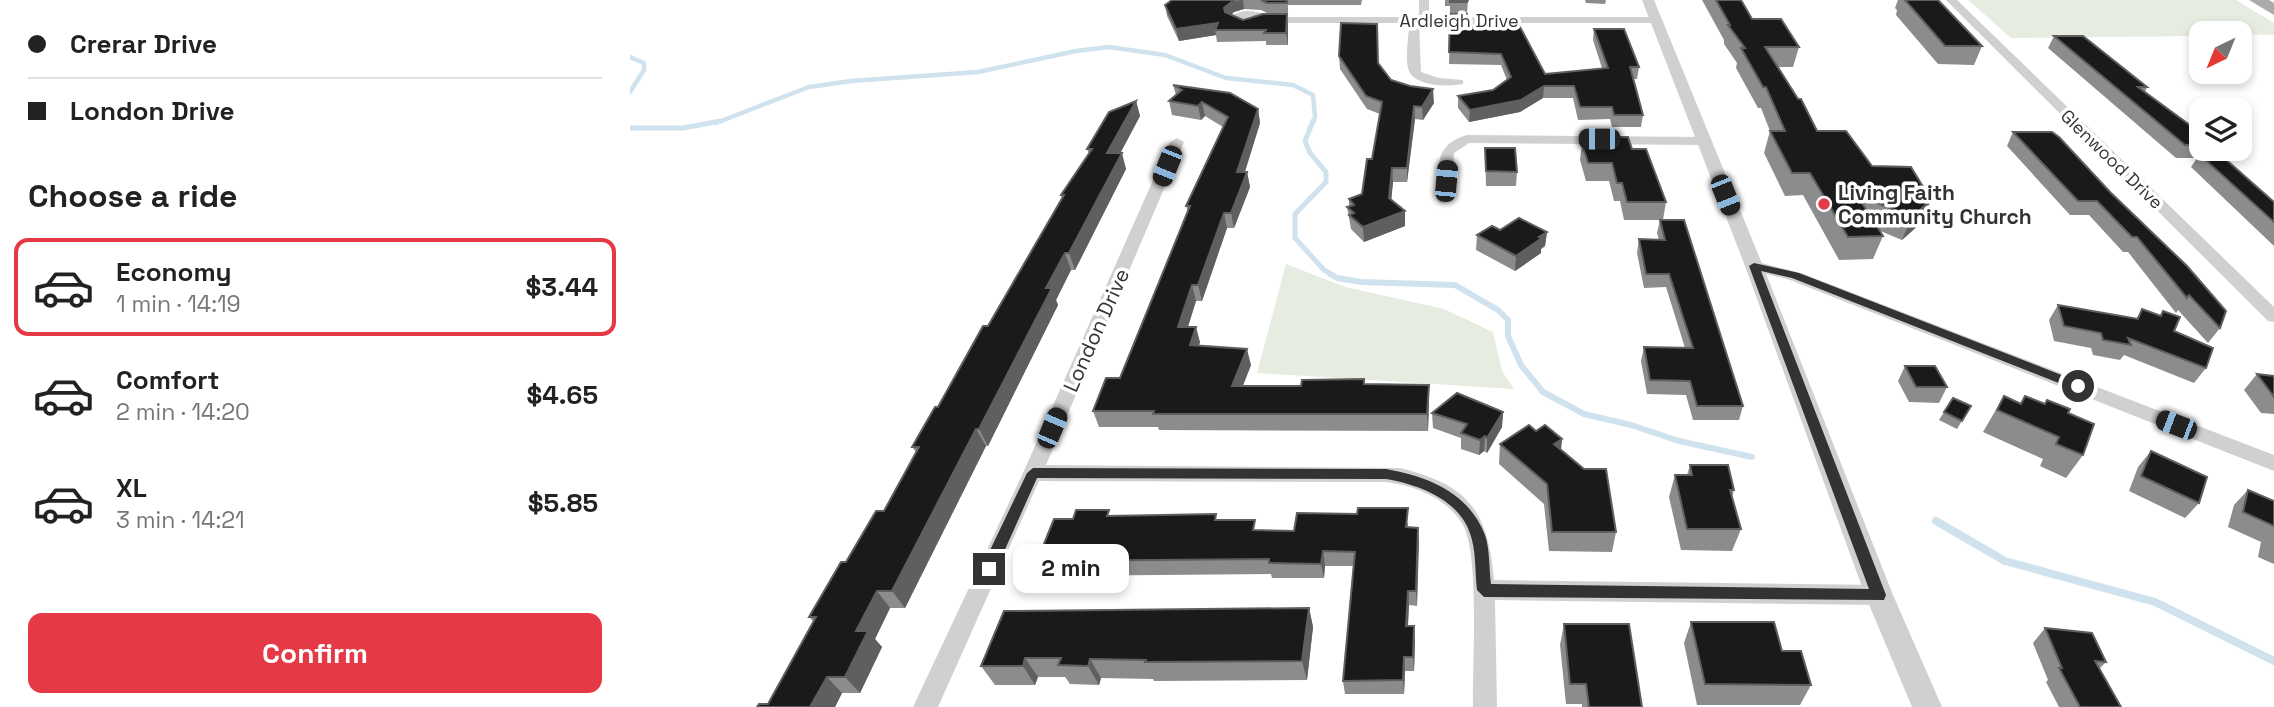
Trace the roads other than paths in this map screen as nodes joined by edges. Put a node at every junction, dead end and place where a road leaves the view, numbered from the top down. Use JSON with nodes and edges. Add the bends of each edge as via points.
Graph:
{"nodes":[{"id":1,"x":1424,"y":0,"type":"edge"},
{"id":2,"x":1648,"y":0,"type":"edge"},
{"id":3,"x":1951,"y":0,"type":"edge"},
{"id":4,"x":2257,"y":0,"type":"edge"},
{"id":5,"x":1410,"y":8,"type":"dead end"},
{"id":6,"x":2274,"y":10,"type":"edge"},
{"id":7,"x":1263,"y":19,"type":"edge"},
{"id":8,"x":1414,"y":20,"type":"junction"},
{"id":9,"x":1656,"y":20,"type":"junction"},
{"id":10,"x":1459,"y":82,"type":"dead end"},
{"id":11,"x":1702,"y":141,"type":"junction"},
{"id":12,"x":1177,"y":142,"type":"dead end"},
{"id":13,"x":1444,"y":199,"type":"dead end"},
{"id":14,"x":1754,"y":266,"type":"junction"},
{"id":15,"x":2274,"y":317,"type":"edge"},
{"id":16,"x":2274,"y":463,"type":"edge"},
{"id":17,"x":1033,"y":473,"type":"junction"},
{"id":18,"x":1484,"y":590,"type":"junction"},
{"id":19,"x":1879,"y":595,"type":"junction"},
{"id":20,"x":925,"y":707,"type":"edge"},
{"id":21,"x":1485,"y":707,"type":"edge"},
{"id":22,"x":1927,"y":707,"type":"edge"}],
"edges":[{"from":1,"to":8,"type":"street","via":[[1424,16]]},
{"from":2,"to":9,"type":"street"},
{"from":3,"to":15,"type":"street","name":"Glenwood Drive"},
{"from":4,"to":6,"type":"main road"},
{"from":5,"to":8,"type":"street","via":[[1409,17]]},
{"from":7,"to":8,"type":"street","name":"Ardleigh Drive"},
{"from":8,"to":9,"type":"street","name":"Ardleigh Drive"},
{"from":8,"to":10,"type":"street","via":[[1416,74],[1438,82]]},
{"from":9,"to":11,"type":"street"},
{"from":11,"to":13,"type":"street","via":[[1467,139],[1447,152]]},
{"from":11,"to":14,"type":"street"},
{"from":12,"to":17,"type":"street","name":"London Drive"},
{"from":14,"to":16,"type":"street","via":[[1795,276]]},
{"from":14,"to":19,"type":"street"},
{"from":17,"to":18,"type":"street","via":[[1401,475],[1448,495],[1471,521],[1479,537]]},
{"from":17,"to":20,"type":"street","name":"London Drive"},
{"from":18,"to":19,"type":"street"},
{"from":18,"to":21,"type":"street"},
{"from":19,"to":22,"type":"street"}]}
